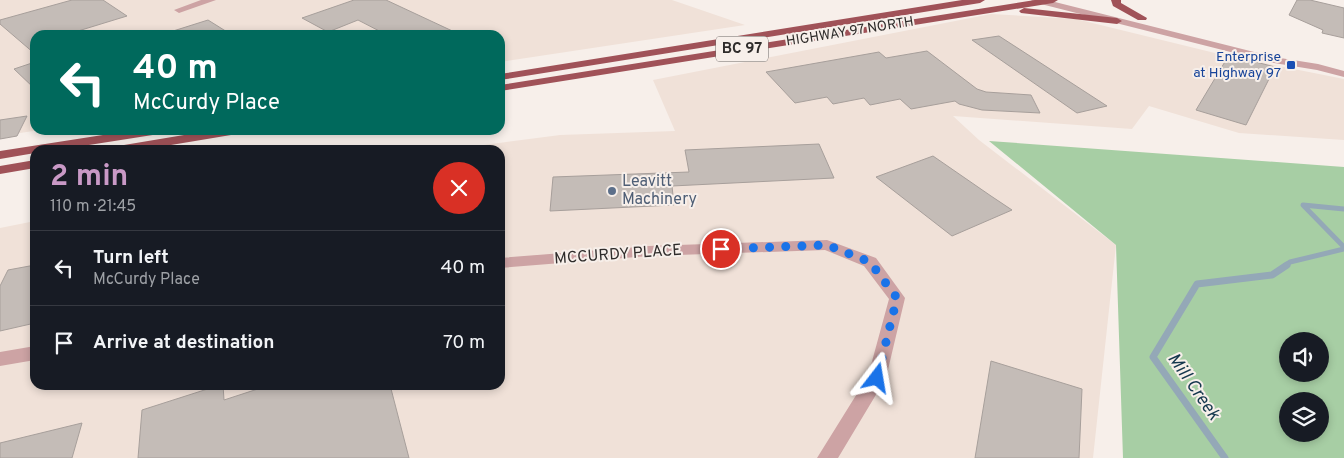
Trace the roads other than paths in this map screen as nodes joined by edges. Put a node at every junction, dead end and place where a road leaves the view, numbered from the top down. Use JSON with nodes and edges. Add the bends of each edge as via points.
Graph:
{"nodes":[{"id":1,"x":211,"y":0,"type":"edge"},
{"id":2,"x":949,"y":0,"type":"edge"},
{"id":3,"x":1070,"y":0,"type":"edge"},
{"id":4,"x":1116,"y":0,"type":"edge"},
{"id":5,"x":1044,"y":1,"type":"edge"},
{"id":6,"x":982,"y":6,"type":"edge"},
{"id":7,"x":931,"y":7,"type":"junction"},
{"id":8,"x":179,"y":10,"type":"dead end"},
{"id":9,"x":1142,"y":18,"type":"junction"},
{"id":10,"x":1117,"y":21,"type":"junction"},
{"id":11,"x":1318,"y":67,"type":"junction"},
{"id":12,"x":1344,"y":74,"type":"edge"},
{"id":13,"x":505,"y":76,"type":"edge"},
{"id":14,"x":505,"y":87,"type":"edge"},
{"id":15,"x":127,"y":135,"type":"edge"},
{"id":16,"x":207,"y":135,"type":"edge"},
{"id":17,"x":64,"y":145,"type":"edge"},
{"id":18,"x":148,"y":145,"type":"edge"},
{"id":19,"x":30,"y":150,"type":"edge"},
{"id":20,"x":0,"y":155,"type":"edge"},
{"id":21,"x":30,"y":165,"type":"edge"},
{"id":22,"x":0,"y":170,"type":"edge"},
{"id":23,"x":505,"y":263,"type":"edge"},
{"id":24,"x":30,"y":353,"type":"edge"},
{"id":25,"x":0,"y":359,"type":"edge"},
{"id":26,"x":827,"y":458,"type":"edge"}],
"edges":[{"from":1,"to":8,"type":"street"},
{"from":2,"to":7,"type":"highway"},
{"from":3,"to":9,"type":"street"},
{"from":4,"to":9,"type":"highway","via":[[1116,4]]},
{"from":5,"to":6,"type":"highway","name":"HIGHWAY 97 NORTH","number":"BC 97"},
{"from":5,"to":10,"type":"street"},
{"from":6,"to":7,"type":"highway","name":"HIGHWAY 97 NORTH","number":"BC 97"},
{"from":6,"to":10,"type":"highway"},
{"from":6,"to":14,"type":"highway","name":"HIGHWAY 97 NORTH","number":"BC 97"},
{"from":7,"to":13,"type":"highway","name":"HIGHWAY 97 NORTH","number":"BC 97"},
{"from":9,"to":11,"type":"street","via":[[1292,56]]},
{"from":10,"to":11,"type":"street","via":[[1274,60]]},
{"from":11,"to":12,"type":"street"},
{"from":15,"to":17,"type":"highway"},
{"from":16,"to":18,"type":"highway"},
{"from":19,"to":20,"type":"highway"},
{"from":21,"to":22,"type":"highway"},
{"from":23,"to":26,"type":"street","name":"MCCURDY PLACE","via":[[649,251],[827,245],[870,262],[897,298],[877,378]]},
{"from":24,"to":25,"type":"street"}]}
